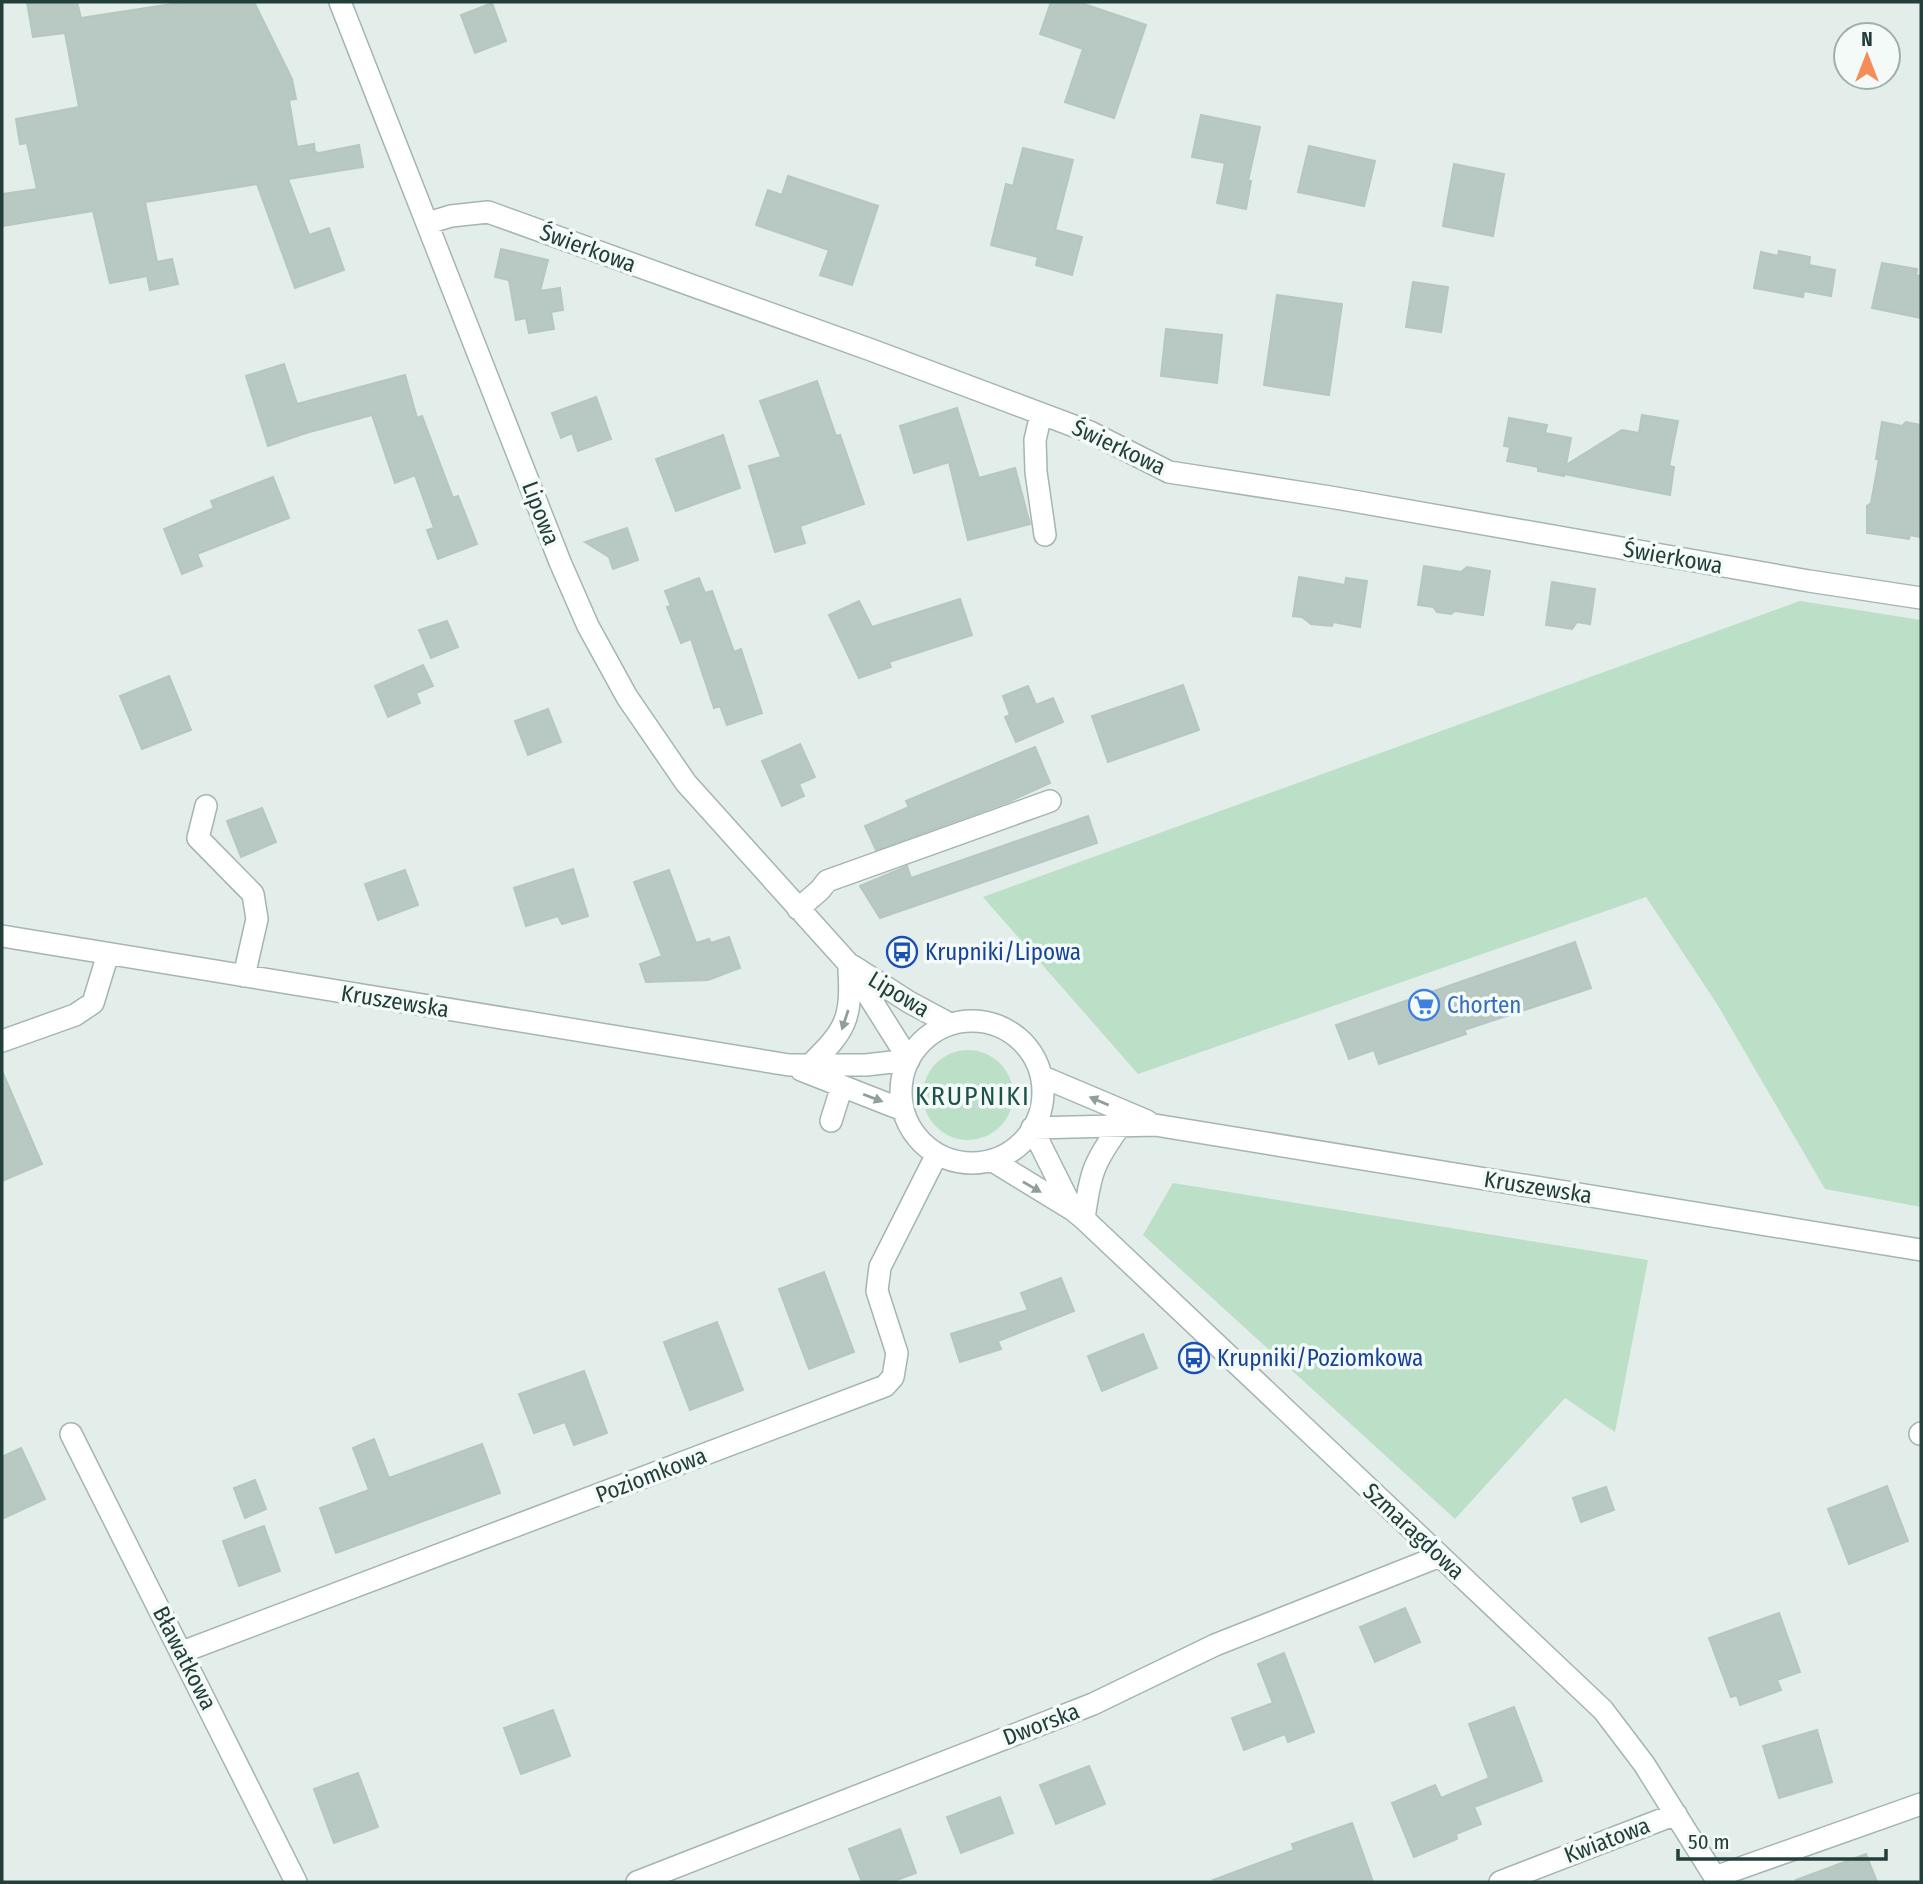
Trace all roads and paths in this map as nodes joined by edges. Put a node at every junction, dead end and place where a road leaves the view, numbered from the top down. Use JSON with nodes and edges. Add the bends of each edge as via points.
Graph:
{"nodes":[{"id":1,"x":340,"y":2,"type":"edge"},
{"id":2,"x":428,"y":223,"type":"junction"},
{"id":3,"x":1041,"y":414,"type":"junction"},
{"id":4,"x":1045,"y":535,"type":"dead end"},
{"id":5,"x":1921,"y":598,"type":"edge"},
{"id":6,"x":1050,"y":801,"type":"dead end"},
{"id":7,"x":206,"y":806,"type":"dead end"},
{"id":8,"x":798,"y":909,"type":"junction"},
{"id":9,"x":2,"y":936,"type":"edge"},
{"id":10,"x":108,"y":954,"type":"junction"},
{"id":11,"x":848,"y":963,"type":"junction"},
{"id":12,"x":244,"y":976,"type":"junction"},
{"id":13,"x":950,"y":1024,"type":"junction"},
{"id":14,"x":2,"y":1041,"type":"edge"},
{"id":15,"x":909,"y":1060,"type":"junction"},
{"id":16,"x":800,"y":1065,"type":"junction"},
{"id":17,"x":1043,"y":1077,"type":"junction"},
{"id":18,"x":842,"y":1086,"type":"junction"},
{"id":19,"x":903,"y":1110,"type":"junction"},
{"id":20,"x":831,"y":1121,"type":"dead end"},
{"id":21,"x":1155,"y":1125,"type":"junction"},
{"id":22,"x":1120,"y":1126,"type":"junction"},
{"id":23,"x":1032,"y":1128,"type":"junction"},
{"id":24,"x":937,"y":1154,"type":"junction"},
{"id":25,"x":993,"y":1161,"type":"junction"},
{"id":26,"x":1079,"y":1215,"type":"junction"},
{"id":27,"x":1921,"y":1250,"type":"edge"},
{"id":28,"x":71,"y":1434,"type":"dead end"},
{"id":29,"x":1440,"y":1556,"type":"junction"},
{"id":30,"x":182,"y":1652,"type":"junction"},
{"id":31,"x":1921,"y":1804,"type":"edge"},
{"id":32,"x":1676,"y":1814,"type":"junction"},
{"id":33,"x":1717,"y":1880,"type":"edge"},
{"id":34,"x":296,"y":1882,"type":"edge"},
{"id":35,"x":637,"y":1882,"type":"edge"},
{"id":36,"x":1500,"y":1882,"type":"edge"}],
"edges":[{"from":1,"to":2,"type":"street","name":"Lipowa"},
{"from":2,"to":3,"type":"street","name":"Świerkowa","via":[[488,212]]},
{"from":2,"to":8,"type":"street","name":"Lipowa","via":[[588,626],[627,697],[686,783]]},
{"from":3,"to":4,"type":"street","via":[[1035,440],[1036,472]]},
{"from":3,"to":5,"type":"street","name":"Świerkowa","via":[[1090,432],[1169,472]]},
{"from":6,"to":8,"type":"street","via":[[827,881]]},
{"from":7,"to":12,"type":"street","via":[[198,838],[253,894],[257,919]]},
{"from":8,"to":11,"type":"street","name":"Lipowa"},
{"from":9,"to":10,"type":"street","name":"Kruszewska"},
{"from":10,"to":12,"type":"street","name":"Kruszewska"},
{"from":10,"to":14,"type":"street","via":[[93,1003],[75,1015]]},
{"from":11,"to":13,"type":"street","name":"Lipowa"},
{"from":11,"to":15,"type":"street","name":"Lipowa"},
{"from":11,"to":16,"type":"street","name":"Lipowa","one_way":true,"via":[[851,1001],[840,1035]]},
{"from":12,"to":16,"type":"street","name":"Kruszewska"},
{"from":13,"to":15,"type":"street","via":[[926,1038]]},
{"from":13,"to":17,"type":"street","via":[[979,1021],[1007,1030],[1029,1049]]},
{"from":15,"to":16,"type":"street","name":"Kruszewska"},
{"from":15,"to":19,"type":"street","via":[[901,1090]]},
{"from":16,"to":18,"type":"street","name":"Kruszewska"},
{"from":21,"to":17,"type":"street","name":"Kruszewska","one_way":true},
{"from":17,"to":23,"type":"street","via":[[1042,1106]]},
{"from":18,"to":19,"type":"street","name":"Kruszewska","one_way":true},
{"from":18,"to":20,"type":"street"},
{"from":19,"to":24,"type":"street","via":[[912,1130]]},
{"from":21,"to":22,"type":"street","name":"Kruszewska"},
{"from":21,"to":27,"type":"street","name":"Kruszewska"},
{"from":22,"to":23,"type":"street","name":"Kruszewska"},
{"from":22,"to":26,"type":"street","via":[[1098,1156]]},
{"from":23,"to":25,"type":"street","via":[[1020,1145]]},
{"from":23,"to":26,"type":"street","name":"Szmaragdowa"},
{"from":24,"to":25,"type":"street","via":[[964,1163]]},
{"from":24,"to":30,"type":"street","name":"Poziomkowa","via":[[880,1267],[877,1291],[897,1353],[893,1377],[885,1386]]},
{"from":25,"to":26,"type":"street","name":"Szmaragdowa","one_way":true},
{"from":26,"to":29,"type":"street","name":"Szmaragdowa"},
{"from":28,"to":30,"type":"street","name":"Bławatkowa"},
{"from":29,"to":32,"type":"street","name":"Szmaragdowa","via":[[1603,1710]]},
{"from":29,"to":35,"type":"street","name":"Dworska","via":[[1215,1645],[1093,1704]]},
{"from":30,"to":34,"type":"street","name":"Bławatkowa"},
{"from":31,"to":33,"type":"street"},
{"from":32,"to":33,"type":"street","name":"Szmaragdowa"},
{"from":32,"to":36,"type":"street","name":"Kwiatowa"}]}
